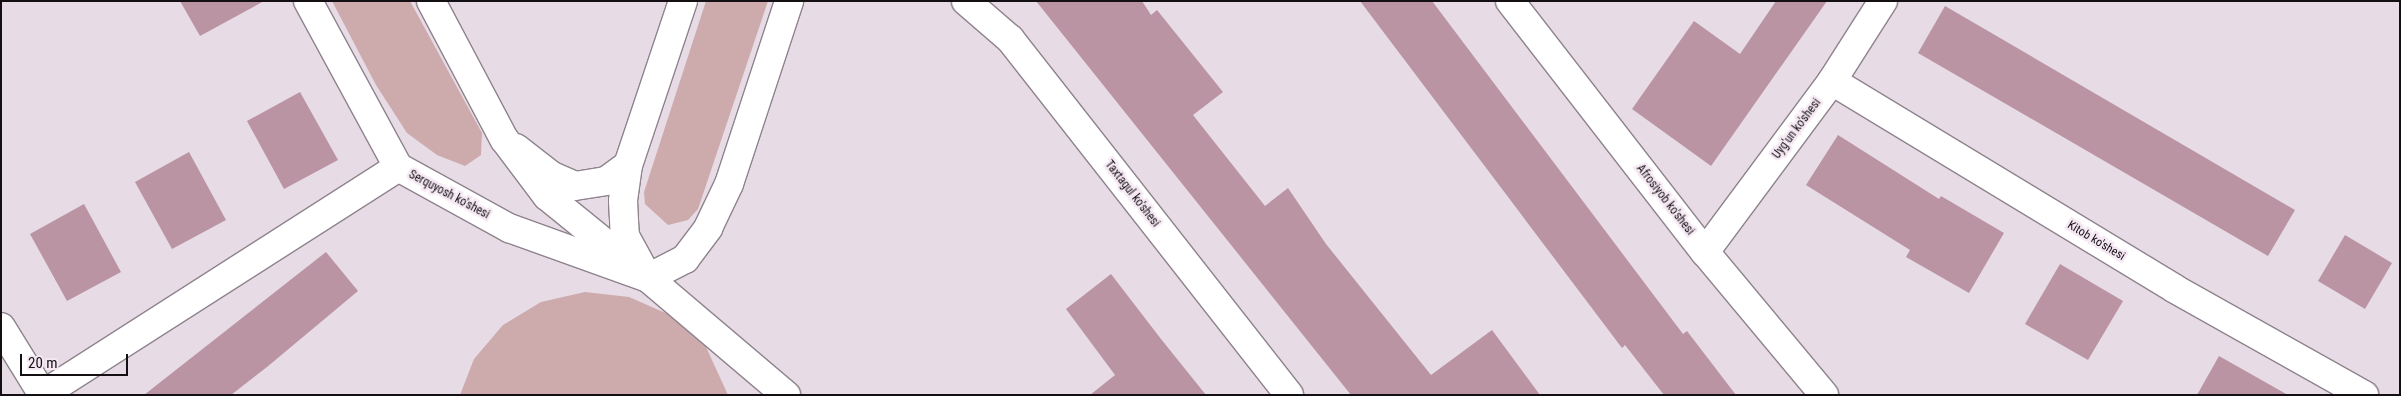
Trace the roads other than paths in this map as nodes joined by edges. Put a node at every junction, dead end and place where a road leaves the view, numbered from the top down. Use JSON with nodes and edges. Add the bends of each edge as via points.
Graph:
{"nodes":[{"id":1,"x":308,"y":1,"type":"edge"},
{"id":2,"x":431,"y":1,"type":"edge"},
{"id":3,"x":683,"y":1,"type":"edge"},
{"id":4,"x":789,"y":1,"type":"edge"},
{"id":5,"x":966,"y":1,"type":"edge"},
{"id":6,"x":1510,"y":1,"type":"edge"},
{"id":7,"x":1883,"y":1,"type":"edge"},
{"id":8,"x":1832,"y":81,"type":"junction"},
{"id":9,"x":504,"y":139,"type":"junction"},
{"id":10,"x":628,"y":165,"type":"junction"},
{"id":11,"x":398,"y":167,"type":"junction"},
{"id":12,"x":1704,"y":252,"type":"junction"},
{"id":13,"x":648,"y":278,"type":"junction"},
{"id":14,"x":1,"y":327,"type":"edge"},
{"id":15,"x":42,"y":395,"type":"edge"},
{"id":16,"x":786,"y":395,"type":"edge"},
{"id":17,"x":1289,"y":395,"type":"edge"},
{"id":18,"x":1824,"y":395,"type":"edge"},
{"id":19,"x":2364,"y":395,"type":"edge"}],
"edges":[{"from":1,"to":11,"type":"street","name":"Serquyosh ko'shesi"},
{"from":2,"to":9,"type":"street","name":"Serquyosh ko'shesi"},
{"from":3,"to":10,"type":"street"},
{"from":4,"to":13,"type":"street","via":[[729,184],[708,228],[685,259]]},
{"from":5,"to":17,"type":"street","name":"Taxtagul ko'shesi","via":[[1010,39]]},
{"from":6,"to":12,"type":"street","name":"Afrosiyob ko'shesi"},
{"from":7,"to":8,"type":"street","name":"Uyg'un ko'shesi"},
{"from":8,"to":12,"type":"street","name":"Uyg'un ko'shesi"},
{"from":8,"to":19,"type":"street","name":"Kitob ko'shesi","via":[[2175,289]]},
{"from":9,"to":10,"type":"street","via":[[552,176],[575,186],[606,181]]},
{"from":9,"to":13,"type":"street","name":"Serquyosh ko'shesi","via":[[547,196]]},
{"from":10,"to":13,"type":"street","via":[[622,201],[625,236]]},
{"from":11,"to":13,"type":"street","name":"Serquyosh ko'shesi","via":[[509,228]]},
{"from":11,"to":15,"type":"street"},
{"from":12,"to":18,"type":"street","name":"Afrosiyob ko'shesi"},
{"from":13,"to":16,"type":"street","name":"Serquyosh ko'shesi"},
{"from":14,"to":15,"type":"street"}]}
